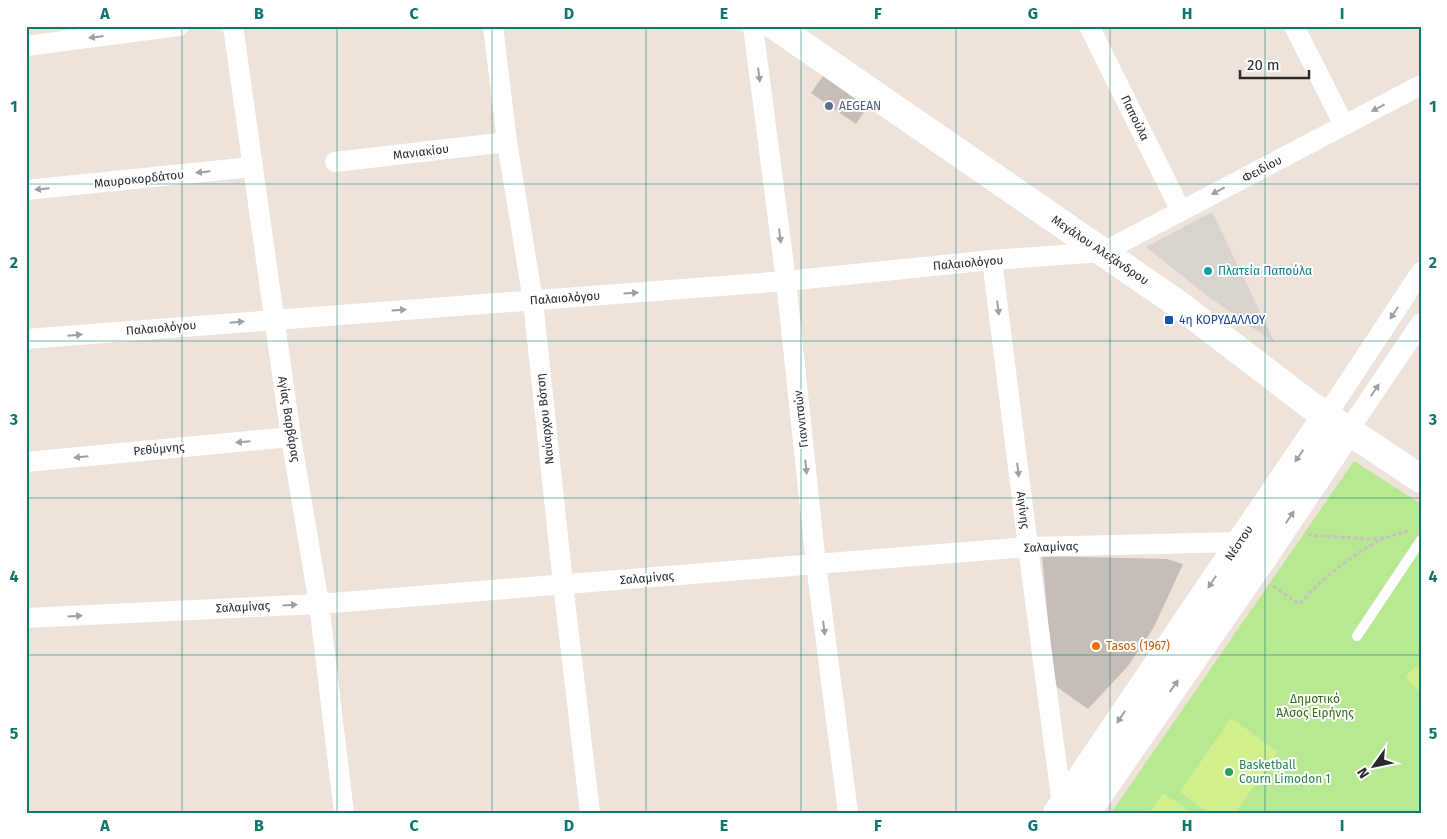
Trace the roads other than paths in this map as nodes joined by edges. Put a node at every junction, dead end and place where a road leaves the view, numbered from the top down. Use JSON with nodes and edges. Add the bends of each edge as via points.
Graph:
{"nodes":[{"id":1,"x":179,"y":26,"type":"edge"},
{"id":2,"x":232,"y":26,"type":"edge"},
{"id":3,"x":493,"y":26,"type":"edge"},
{"id":4,"x":753,"y":26,"type":"edge"},
{"id":5,"x":775,"y":26,"type":"edge"},
{"id":6,"x":1088,"y":26,"type":"edge"},
{"id":7,"x":1294,"y":26,"type":"edge"},
{"id":8,"x":26,"y":46,"type":"edge"},
{"id":9,"x":1421,"y":85,"type":"edge"},
{"id":10,"x":1344,"y":125,"type":"junction"},
{"id":11,"x":506,"y":142,"type":"junction"},
{"id":12,"x":335,"y":162,"type":"dead end"},
{"id":13,"x":252,"y":168,"type":"junction"},
{"id":14,"x":26,"y":190,"type":"edge"},
{"id":15,"x":1181,"y":211,"type":"junction"},
{"id":16,"x":1103,"y":252,"type":"junction"},
{"id":17,"x":992,"y":260,"type":"junction"},
{"id":18,"x":1421,"y":272,"type":"edge"},
{"id":19,"x":786,"y":281,"type":"junction"},
{"id":20,"x":533,"y":301,"type":"junction"},
{"id":21,"x":275,"y":319,"type":"junction"},
{"id":22,"x":1421,"y":323,"type":"edge"},
{"id":23,"x":26,"y":339,"type":"edge"},
{"id":24,"x":1337,"y":423,"type":"junction"},
{"id":25,"x":292,"y":437,"type":"junction"},
{"id":26,"x":26,"y":462,"type":"edge"},
{"id":27,"x":1421,"y":479,"type":"edge"},
{"id":28,"x":1421,"y":540,"type":"edge"},
{"id":29,"x":1239,"y":542,"type":"junction"},
{"id":30,"x":1028,"y":548,"type":"junction"},
{"id":31,"x":816,"y":564,"type":"junction"},
{"id":32,"x":1258,"y":565,"type":"junction"},
{"id":33,"x":563,"y":584,"type":"junction"},
{"id":34,"x":319,"y":604,"type":"junction"},
{"id":35,"x":26,"y":618,"type":"edge"},
{"id":36,"x":1357,"y":636,"type":"dead end"},
{"id":37,"x":1070,"y":811,"type":"edge"},
{"id":38,"x":344,"y":813,"type":"edge"},
{"id":39,"x":590,"y":813,"type":"edge"},
{"id":40,"x":848,"y":813,"type":"edge"}],
"edges":[{"from":1,"to":8,"type":"street","one_way":true},
{"from":2,"to":13,"type":"street","name":"Αγίας Βαρβάρας"},
{"from":3,"to":11,"type":"street","name":"Ναύαρχου Βότση"},
{"from":4,"to":19,"type":"street","name":"Γιαννιτσών","one_way":true},
{"from":5,"to":16,"type":"street","name":"Μεγάλου Αλεξάνδρου"},
{"from":6,"to":15,"type":"street","name":"Παπούλα"},
{"from":7,"to":10,"type":"street"},
{"from":9,"to":10,"type":"street","name":"Φειδίου","one_way":true},
{"from":10,"to":15,"type":"street","name":"Φειδίου","one_way":true},
{"from":11,"to":12,"type":"street","name":"Μανιακίου"},
{"from":11,"to":20,"type":"street","name":"Ναύαρχου Βότση"},
{"from":13,"to":14,"type":"street","name":"Μαυροκορδάτου","one_way":true},
{"from":13,"to":21,"type":"street","name":"Αγίας Βαρβάρας"},
{"from":15,"to":16,"type":"street","name":"Φειδίου"},
{"from":16,"to":17,"type":"street","name":"Παλαιολόγου"},
{"from":16,"to":24,"type":"street","name":"Μεγάλου Αλεξάνδρου"},
{"from":17,"to":19,"type":"street","name":"Παλαιολόγου"},
{"from":17,"to":30,"type":"street","name":"Αιγίνης","one_way":true},
{"from":18,"to":24,"type":"street","name":"Νέστου","one_way":true},
{"from":20,"to":19,"type":"street","name":"Παλαιολόγου","one_way":true},
{"from":19,"to":31,"type":"street","name":"Γιαννιτσών","one_way":true},
{"from":21,"to":20,"type":"street","name":"Παλαιολόγου","one_way":true},
{"from":20,"to":33,"type":"street","name":"Ναύαρχου Βότση"},
{"from":23,"to":21,"type":"street","name":"Παλαιολόγου","one_way":true},
{"from":21,"to":25,"type":"street","name":"Αγίας Βαρβάρας"},
{"from":24,"to":22,"type":"street","name":"Νέστου","one_way":true},
{"from":24,"to":27,"type":"street","name":"Μεγάλου Αλεξάνδρου"},
{"from":24,"to":29,"type":"street","name":"Νέστου","one_way":true},
{"from":32,"to":24,"type":"street","name":"Νέστου","one_way":true,"via":[[1281,530]]},
{"from":25,"to":26,"type":"street","name":"Ρεθύμνης","one_way":true},
{"from":25,"to":34,"type":"street","name":"Αγίας Βαρβάρας"},
{"from":28,"to":36,"type":"lane"},
{"from":29,"to":30,"type":"street","name":"Σαλαμίνας"},
{"from":29,"to":32,"type":"street"},
{"from":29,"to":37,"type":"street","name":"Νέστου","one_way":true},
{"from":30,"to":31,"type":"street","name":"Σαλαμίνας"},
{"from":30,"to":37,"type":"street","name":"Αιγίνης"},
{"from":31,"to":33,"type":"street","name":"Σαλαμίνας"},
{"from":31,"to":40,"type":"street","name":"Γιαννιτσών","one_way":true},
{"from":37,"to":32,"type":"street","name":"Νέστου","one_way":true},
{"from":33,"to":34,"type":"street","name":"Σαλαμίνας"},
{"from":33,"to":39,"type":"street","name":"Ναύαρχου Βότση"},
{"from":35,"to":34,"type":"street","name":"Σαλαμίνας","one_way":true},
{"from":34,"to":38,"type":"street","name":"Αγίας Βαρβάρας"}]}
